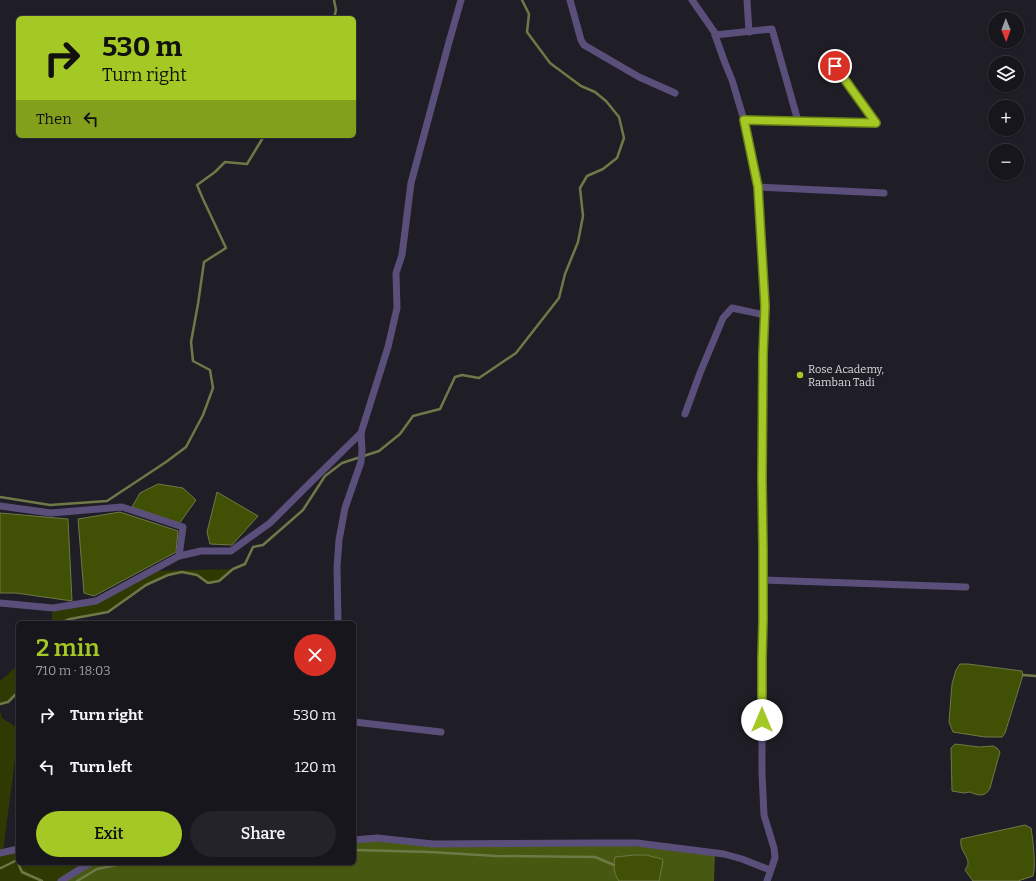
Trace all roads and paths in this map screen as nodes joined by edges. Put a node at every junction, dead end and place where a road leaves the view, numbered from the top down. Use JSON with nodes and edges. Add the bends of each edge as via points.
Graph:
{"nodes":[{"id":1,"x":461,"y":0,"type":"edge"},
{"id":2,"x":570,"y":0,"type":"edge"},
{"id":3,"x":692,"y":0,"type":"edge"},
{"id":4,"x":747,"y":0,"type":"edge"},
{"id":5,"x":748,"y":32,"type":"junction"},
{"id":6,"x":715,"y":36,"type":"junction"},
{"id":7,"x":835,"y":66,"type":"dead end"},
{"id":8,"x":675,"y":93,"type":"dead end"},
{"id":9,"x":744,"y":120,"type":"junction"},
{"id":10,"x":798,"y":121,"type":"junction"},
{"id":11,"x":758,"y":187,"type":"junction"},
{"id":12,"x":884,"y":193,"type":"dead end"},
{"id":13,"x":765,"y":315,"type":"junction"},
{"id":14,"x":685,"y":414,"type":"dead end"},
{"id":15,"x":361,"y":433,"type":"junction"},
{"id":16,"x":0,"y":506,"type":"edge"},
{"id":17,"x":179,"y":556,"type":"junction"},
{"id":18,"x":762,"y":580,"type":"junction"},
{"id":19,"x":966,"y":587,"type":"dead end"},
{"id":20,"x":0,"y":603,"type":"edge"},
{"id":21,"x":338,"y":621,"type":"edge"},
{"id":22,"x":356,"y":722,"type":"edge"},
{"id":23,"x":441,"y":732,"type":"dead end"},
{"id":24,"x":356,"y":840,"type":"edge"},
{"id":25,"x":16,"y":849,"type":"edge"},
{"id":26,"x":0,"y":853,"type":"edge"},
{"id":27,"x":87,"y":865,"type":"edge"},
{"id":28,"x":770,"y":870,"type":"junction"},
{"id":29,"x":61,"y":881,"type":"edge"},
{"id":30,"x":767,"y":881,"type":"edge"}],
"edges":[{"from":1,"to":15,"type":"street","via":[[411,184],[402,255],[396,273],[397,308],[388,348]]},
{"from":2,"to":8,"type":"street","via":[[584,45]]},
{"from":3,"to":6,"type":"street","via":[[715,32]]},
{"from":4,"to":5,"type":"street"},
{"from":5,"to":6,"type":"street"},
{"from":5,"to":10,"type":"street","via":[[772,29]]},
{"from":6,"to":9,"type":"street"},
{"from":7,"to":10,"type":"street","via":[[876,123]]},
{"from":9,"to":10,"type":"street"},
{"from":9,"to":11,"type":"street"},
{"from":11,"to":12,"type":"street"},
{"from":11,"to":13,"type":"street"},
{"from":13,"to":14,"type":"street","via":[[732,308],[723,318]]},
{"from":13,"to":18,"type":"street"},
{"from":15,"to":17,"type":"street","via":[[270,523],[231,551],[201,551]]},
{"from":15,"to":21,"type":"street","via":[[361,462],[345,508],[339,540]]},
{"from":16,"to":17,"type":"street","via":[[51,513],[122,507],[183,527]]},
{"from":17,"to":20,"type":"street","via":[[96,601],[53,608]]},
{"from":18,"to":19,"type":"street"},
{"from":18,"to":28,"type":"street","via":[[763,794],[764,815],[775,858]]},
{"from":22,"to":23,"type":"street"},
{"from":24,"to":28,"type":"street","via":[[377,838],[433,844],[637,843],[724,854]]},
{"from":25,"to":26,"type":"street"},
{"from":27,"to":29,"type":"street"},
{"from":28,"to":30,"type":"street"}]}
